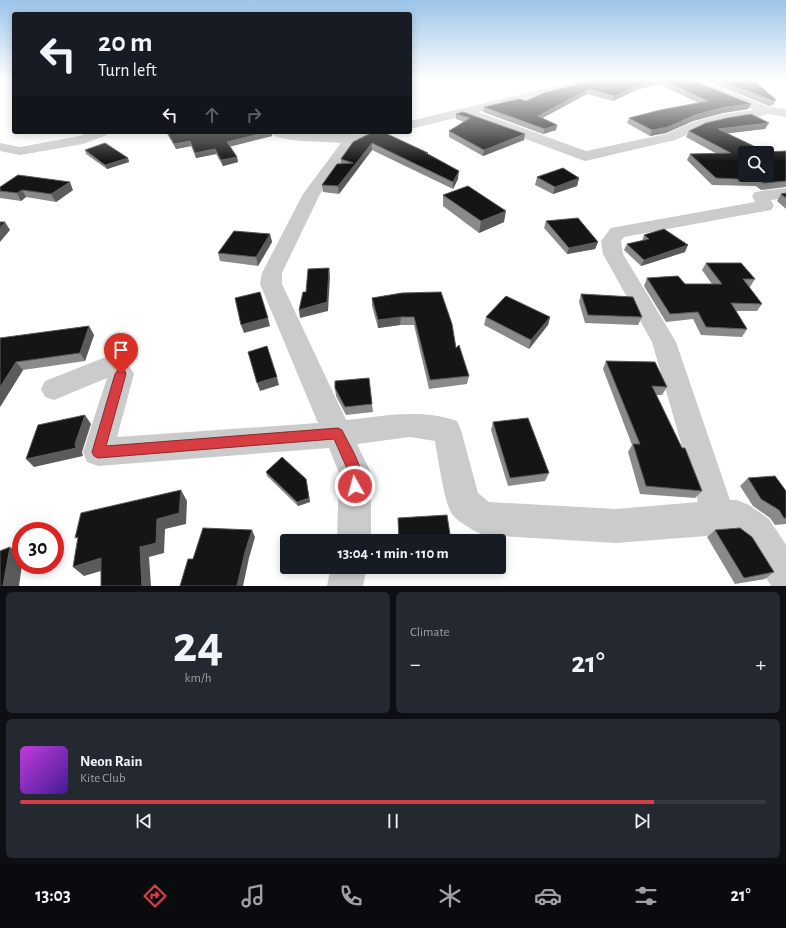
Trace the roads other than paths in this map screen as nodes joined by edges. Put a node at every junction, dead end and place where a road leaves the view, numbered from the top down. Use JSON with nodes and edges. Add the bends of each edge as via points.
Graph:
{"nodes":[{"id":1,"x":483,"y":107,"type":"edge"},
{"id":2,"x":759,"y":107,"type":"edge"},
{"id":3,"x":766,"y":110,"type":"junction"},
{"id":4,"x":464,"y":112,"type":"junction"},
{"id":5,"x":786,"y":113,"type":"edge"},
{"id":6,"x":412,"y":125,"type":"edge"},
{"id":7,"x":97,"y":134,"type":"edge"},
{"id":8,"x":283,"y":134,"type":"edge"},
{"id":9,"x":366,"y":134,"type":"edge"},
{"id":10,"x":347,"y":136,"type":"edge"},
{"id":11,"x":0,"y":147,"type":"edge"},
{"id":12,"x":786,"y":193,"type":"edge"},
{"id":13,"x":54,"y":389,"type":"dead end"},
{"id":14,"x":338,"y":434,"type":"junction"},
{"id":15,"x":718,"y":517,"type":"junction"},
{"id":16,"x":354,"y":534,"type":"edge"},
{"id":17,"x":348,"y":574,"type":"edge"},
{"id":18,"x":786,"y":577,"type":"edge"},
{"id":19,"x":345,"y":586,"type":"edge"}],
"edges":[{"from":1,"to":4,"type":"street"},
{"from":2,"to":3,"type":"street"},
{"from":3,"to":4,"type":"street","via":[[722,118],[670,137],[585,156]]},
{"from":3,"to":5,"type":"street"},
{"from":4,"to":6,"type":"street"},
{"from":7,"to":11,"type":"street","via":[[82,140],[20,151]]},
{"from":8,"to":10,"type":"street"},
{"from":9,"to":10,"type":"street"},
{"from":10,"to":14,"type":"street","via":[[312,194],[272,273],[271,284]]},
{"from":12,"to":15,"type":"street","via":[[761,196],[765,206],[618,232],[611,241],[613,254],[664,342]]},
{"from":13,"to":14,"type":"street","via":[[111,365],[121,374],[98,452]]},
{"from":14,"to":15,"type":"street","via":[[410,425],[447,430],[464,504],[484,518],[616,526]]},
{"from":14,"to":16,"type":"street","via":[[355,473]]},
{"from":15,"to":18,"type":"street","via":[[737,517],[757,531]]},
{"from":17,"to":19,"type":"street"}]}
